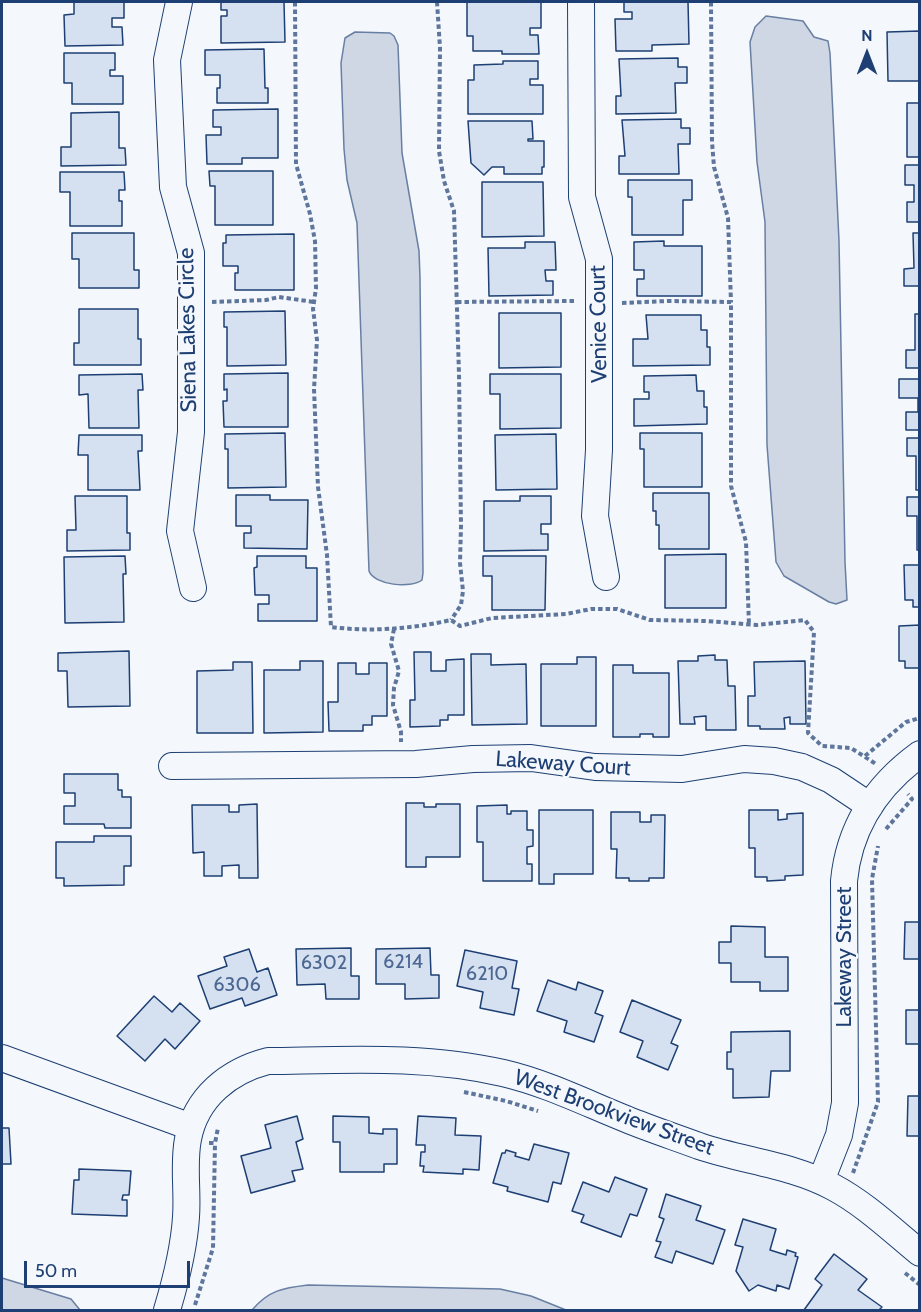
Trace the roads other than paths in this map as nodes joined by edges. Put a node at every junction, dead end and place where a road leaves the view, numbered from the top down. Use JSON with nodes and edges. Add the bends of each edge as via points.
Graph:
{"nodes":[{"id":1,"x":179,"y":2,"type":"edge"},
{"id":2,"x":581,"y":2,"type":"edge"},
{"id":3,"x":606,"y":577,"type":"dead end"},
{"id":4,"x":193,"y":588,"type":"dead end"},
{"id":5,"x":920,"y":754,"type":"edge"},
{"id":6,"x":172,"y":766,"type":"dead end"},
{"id":7,"x":870,"y":806,"type":"junction"},
{"id":8,"x":2,"y":1058,"type":"edge"},
{"id":9,"x":190,"y":1135,"type":"junction"},
{"id":10,"x":832,"y":1187,"type":"junction"},
{"id":11,"x":920,"y":1253,"type":"edge"},
{"id":12,"x":167,"y":1311,"type":"edge"}],
"edges":[{"from":1,"to":4,"type":"street","name":"Siena Lakes Circle","via":[[168,60],[169,106],[173,187],[191,253],[191,432],[180,531]]},
{"from":2,"to":3,"type":"street","name":"Venice Court","via":[[582,197],[599,259],[595,516]]},
{"from":5,"to":7,"type":"street","name":"Lakeway Street"},
{"from":6,"to":7,"type":"street","name":"Lakeway Court","via":[[416,764],[531,758],[595,767],[682,769],[744,759],[774,760],[831,780]]},
{"from":7,"to":10,"type":"street","name":"Lakeway Street","via":[[854,834],[845,865],[845,1103]]},
{"from":8,"to":9,"type":"street"},
{"from":9,"to":10,"type":"street","name":"West Brookview Street","via":[[202,1106],[218,1086],[248,1066],[268,1061],[405,1059],[505,1073],[701,1146]]},
{"from":9,"to":12,"type":"street","via":[[181,1258]]},
{"from":10,"to":11,"type":"street","name":"West Brookview Street","via":[[862,1205]]}]}
